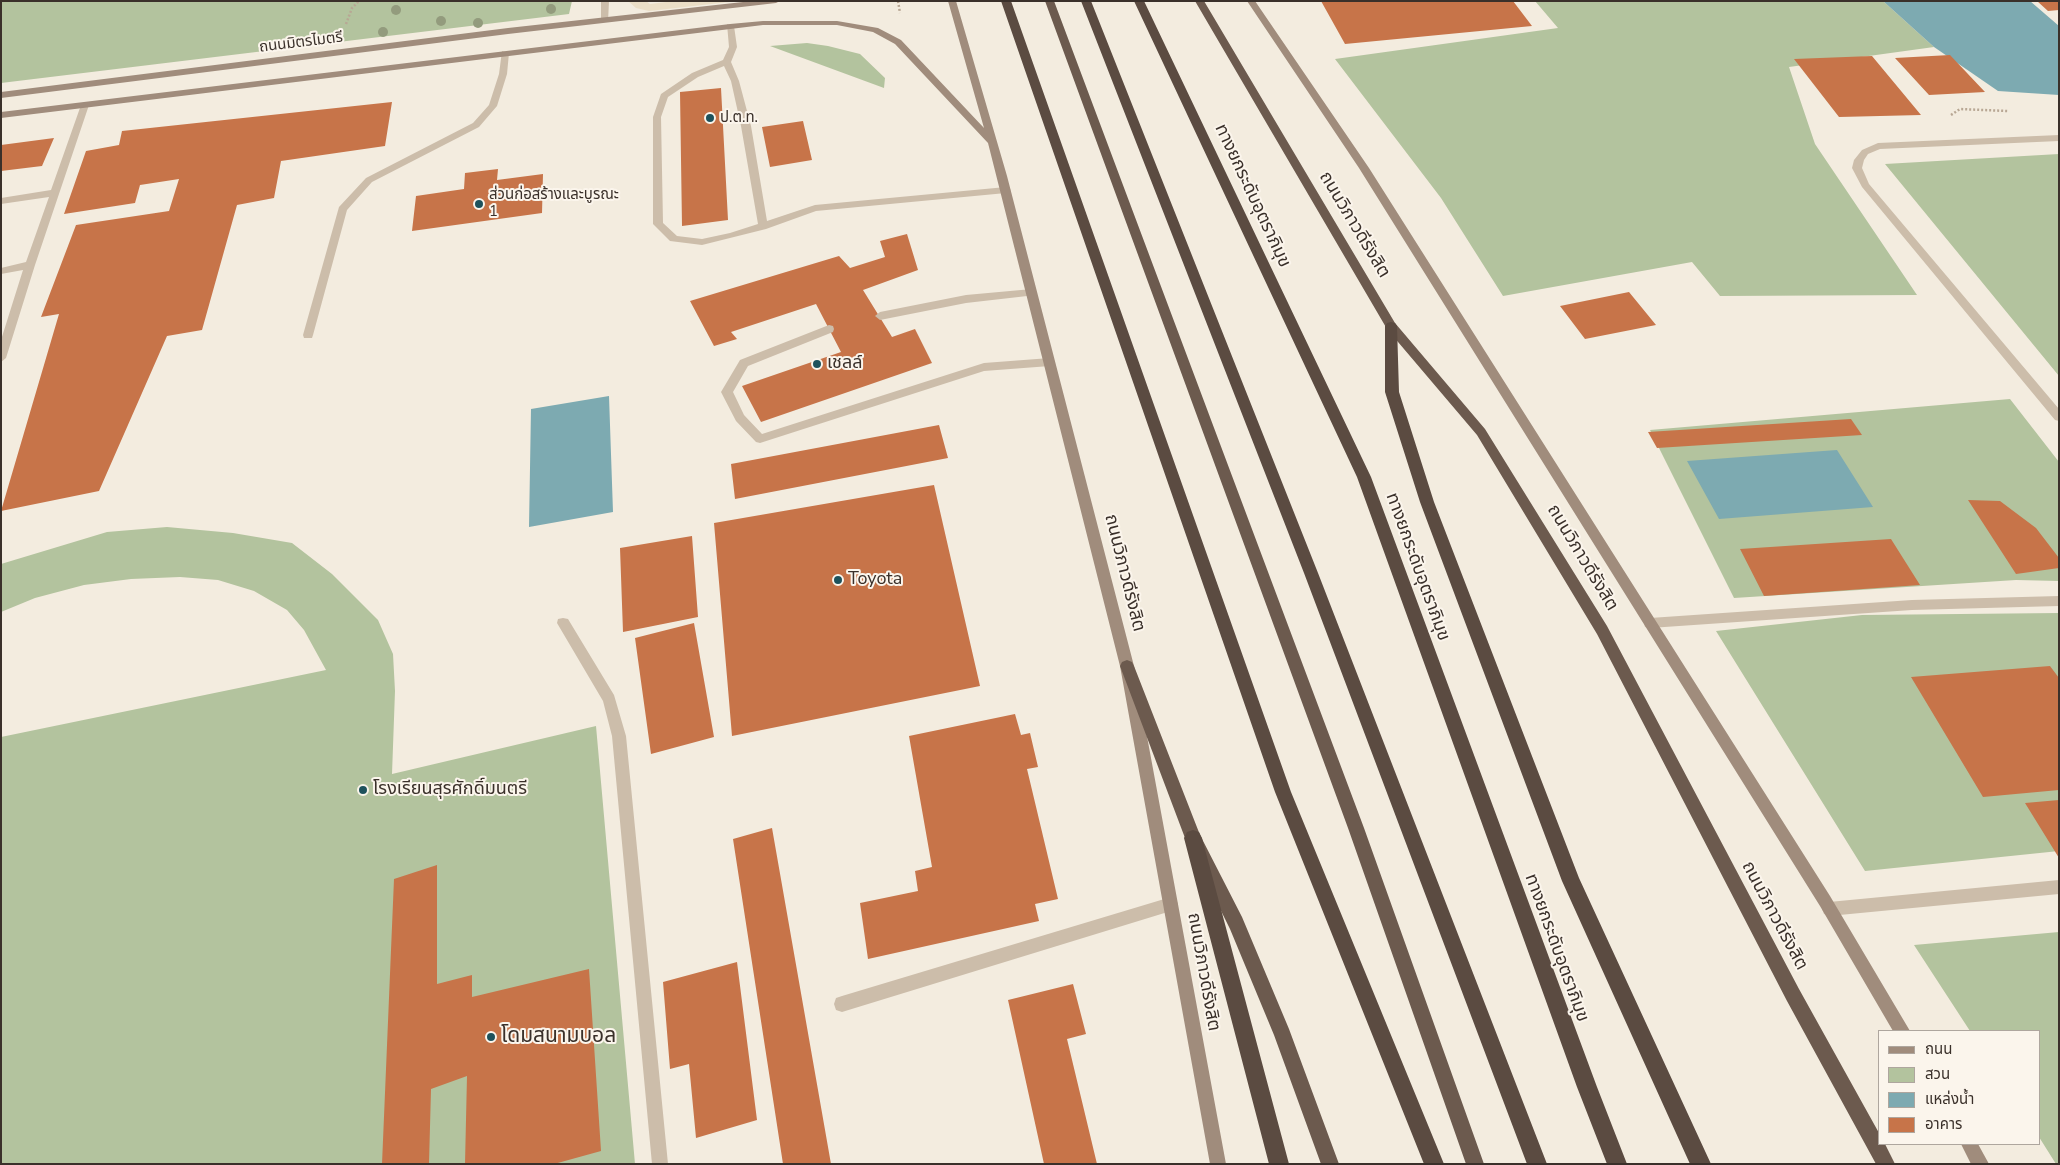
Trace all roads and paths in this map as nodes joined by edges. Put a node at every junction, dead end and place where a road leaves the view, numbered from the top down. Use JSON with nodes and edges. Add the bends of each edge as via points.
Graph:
{"nodes":[{"id":1,"x":358,"y":1,"type":"edge"},
{"id":2,"x":605,"y":1,"type":"edge"},
{"id":3,"x":776,"y":1,"type":"edge"},
{"id":4,"x":898,"y":1,"type":"edge"},
{"id":5,"x":952,"y":1,"type":"edge"},
{"id":6,"x":1006,"y":1,"type":"edge"},
{"id":7,"x":1049,"y":1,"type":"edge"},
{"id":8,"x":1086,"y":1,"type":"edge"},
{"id":9,"x":1140,"y":1,"type":"edge"},
{"id":10,"x":1199,"y":1,"type":"edge"},
{"id":11,"x":1251,"y":1,"type":"edge"},
{"id":12,"x":900,"y":13,"type":"dead end"},
{"id":13,"x":605,"y":20,"type":"junction"},
{"id":14,"x":346,"y":25,"type":"dead end"},
{"id":15,"x":730,"y":26,"type":"junction"},
{"id":16,"x":605,"y":40,"type":"junction"},
{"id":17,"x":505,"y":53,"type":"junction"},
{"id":18,"x":726,"y":62,"type":"junction"},
{"id":19,"x":1,"y":94,"type":"edge"},
{"id":20,"x":85,"y":105,"type":"junction"},
{"id":21,"x":1,"y":116,"type":"edge"},
{"id":22,"x":2059,"y":138,"type":"edge"},
{"id":23,"x":994,"y":144,"type":"junction"},
{"id":24,"x":1006,"y":190,"type":"junction"},
{"id":25,"x":54,"y":193,"type":"junction"},
{"id":26,"x":1,"y":201,"type":"edge"},
{"id":27,"x":763,"y":227,"type":"junction"},
{"id":28,"x":30,"y":266,"type":"junction"},
{"id":29,"x":1,"y":271,"type":"edge"},
{"id":30,"x":1032,"y":293,"type":"junction"},
{"id":31,"x":880,"y":316,"type":"dead end"},
{"id":32,"x":1391,"y":326,"type":"junction"},
{"id":33,"x":829,"y":329,"type":"dead end"},
{"id":34,"x":308,"y":335,"type":"dead end"},
{"id":35,"x":1,"y":358,"type":"edge"},
{"id":36,"x":1050,"y":362,"type":"junction"},
{"id":37,"x":2059,"y":417,"type":"edge"},
{"id":38,"x":2059,"y":601,"type":"edge"},
{"id":39,"x":563,"y":623,"type":"dead end"},
{"id":40,"x":1650,"y":624,"type":"junction"},
{"id":41,"x":1128,"y":666,"type":"junction"},
{"id":42,"x":1194,"y":838,"type":"junction"},
{"id":43,"x":2059,"y":887,"type":"edge"},
{"id":44,"x":1171,"y":904,"type":"junction"},
{"id":45,"x":1829,"y":909,"type":"junction"},
{"id":46,"x":842,"y":1004,"type":"dead end"},
{"id":47,"x":1901,"y":1030,"type":"edge"},
{"id":48,"x":1970,"y":1145,"type":"edge"},
{"id":49,"x":660,"y":1164,"type":"edge"},
{"id":50,"x":1218,"y":1164,"type":"edge"},
{"id":51,"x":1279,"y":1164,"type":"edge"},
{"id":52,"x":1330,"y":1164,"type":"edge"},
{"id":53,"x":1434,"y":1164,"type":"edge"},
{"id":54,"x":1475,"y":1164,"type":"edge"},
{"id":55,"x":1537,"y":1164,"type":"edge"},
{"id":56,"x":1617,"y":1164,"type":"edge"},
{"id":57,"x":1701,"y":1164,"type":"edge"},
{"id":58,"x":1886,"y":1164,"type":"edge"},
{"id":59,"x":1981,"y":1164,"type":"edge"}],
"edges":[{"from":1,"to":14,"type":"path"},
{"from":2,"to":13,"type":"street"},
{"from":3,"to":13,"type":"main road","name":"ถนนมิตรไมตรี"},
{"from":4,"to":12,"type":"path"},
{"from":5,"to":23,"type":"main road","name":"ถนนวิภาวดีรังสิต"},
{"from":6,"to":53,"type":"highway","via":[[1283,792]]},
{"from":7,"to":54,"type":"highway","via":[[1356,828]]},
{"from":8,"to":55,"type":"highway","via":[[1311,573]]},
{"from":9,"to":56,"type":"highway","name":"ทางยกระดับอุตราภิมุข","via":[[1364,477]]},
{"from":10,"to":32,"type":"highway","name":"ถนนวิภาวดีรังสิต"},
{"from":11,"to":40,"type":"main road","name":"ถนนวิภาวดีรังสิต","via":[[1369,177]]},
{"from":13,"to":16,"type":"main road"},
{"from":13,"to":19,"type":"main road","name":"ถนนมิตรไมตรี"},
{"from":15,"to":16,"type":"main road"},
{"from":15,"to":18,"type":"street","via":[[734,47]]},
{"from":15,"to":23,"type":"main road","via":[[837,23],[875,30],[898,42]]},
{"from":16,"to":17,"type":"main road"},
{"from":17,"to":20,"type":"main road"},
{"from":17,"to":34,"type":"street","via":[[503,74],[493,106],[476,124],[369,180],[342,209]]},
{"from":18,"to":27,"type":"street","via":[[735,81],[746,126]]},
{"from":18,"to":27,"type":"street","via":[[695,75],[664,96],[657,117],[658,224],[674,239],[702,242]]},
{"from":20,"to":21,"type":"main road"},
{"from":20,"to":25,"type":"street"},
{"from":22,"to":37,"type":"street","via":[[1878,146],[1865,152],[1857,168],[1865,185]]},
{"from":23,"to":24,"type":"main road","name":"ถนนวิภาวดีรังสิต"},
{"from":24,"to":27,"type":"street","via":[[815,208]]},
{"from":24,"to":30,"type":"main road","name":"ถนนวิภาวดีรังสิต"},
{"from":25,"to":26,"type":"street"},
{"from":25,"to":28,"type":"street"},
{"from":28,"to":29,"type":"street"},
{"from":28,"to":35,"type":"street"},
{"from":30,"to":31,"type":"street","via":[[966,299]]},
{"from":30,"to":36,"type":"main road","name":"ถนนวิภาวดีรังสิต"},
{"from":32,"to":57,"type":"highway","via":[[1392,392],[1426,502],[1571,882]]},
{"from":32,"to":58,"type":"highway","name":"ถนนวิภาวดีรังสิต","via":[[1481,432],[1602,630],[1793,995]]},
{"from":33,"to":36,"type":"street","via":[[744,364],[728,392],[740,418],[760,439],[984,367]]},
{"from":36,"to":41,"type":"main road","name":"ถนนวิภาวดีรังสิต"},
{"from":38,"to":40,"type":"street","via":[[1912,605]]},
{"from":39,"to":49,"type":"street","via":[[609,699],[619,736]]},
{"from":40,"to":45,"type":"main road","name":"ถนนวิภาวดีรังสิต"},
{"from":41,"to":42,"type":"highway"},
{"from":41,"to":44,"type":"main road","name":"ถนนวิภาวดีรังสิต"},
{"from":42,"to":51,"type":"highway"},
{"from":42,"to":52,"type":"highway","via":[[1247,949],[1283,1035]]},
{"from":43,"to":45,"type":"street"},
{"from":44,"to":46,"type":"street"},
{"from":44,"to":50,"type":"main road","name":"ถนนวิภาวดีรังสิต"},
{"from":45,"to":47,"type":"main road","name":"ถนนวิภาวดีรังสิต"},
{"from":48,"to":59,"type":"main road"}]}
